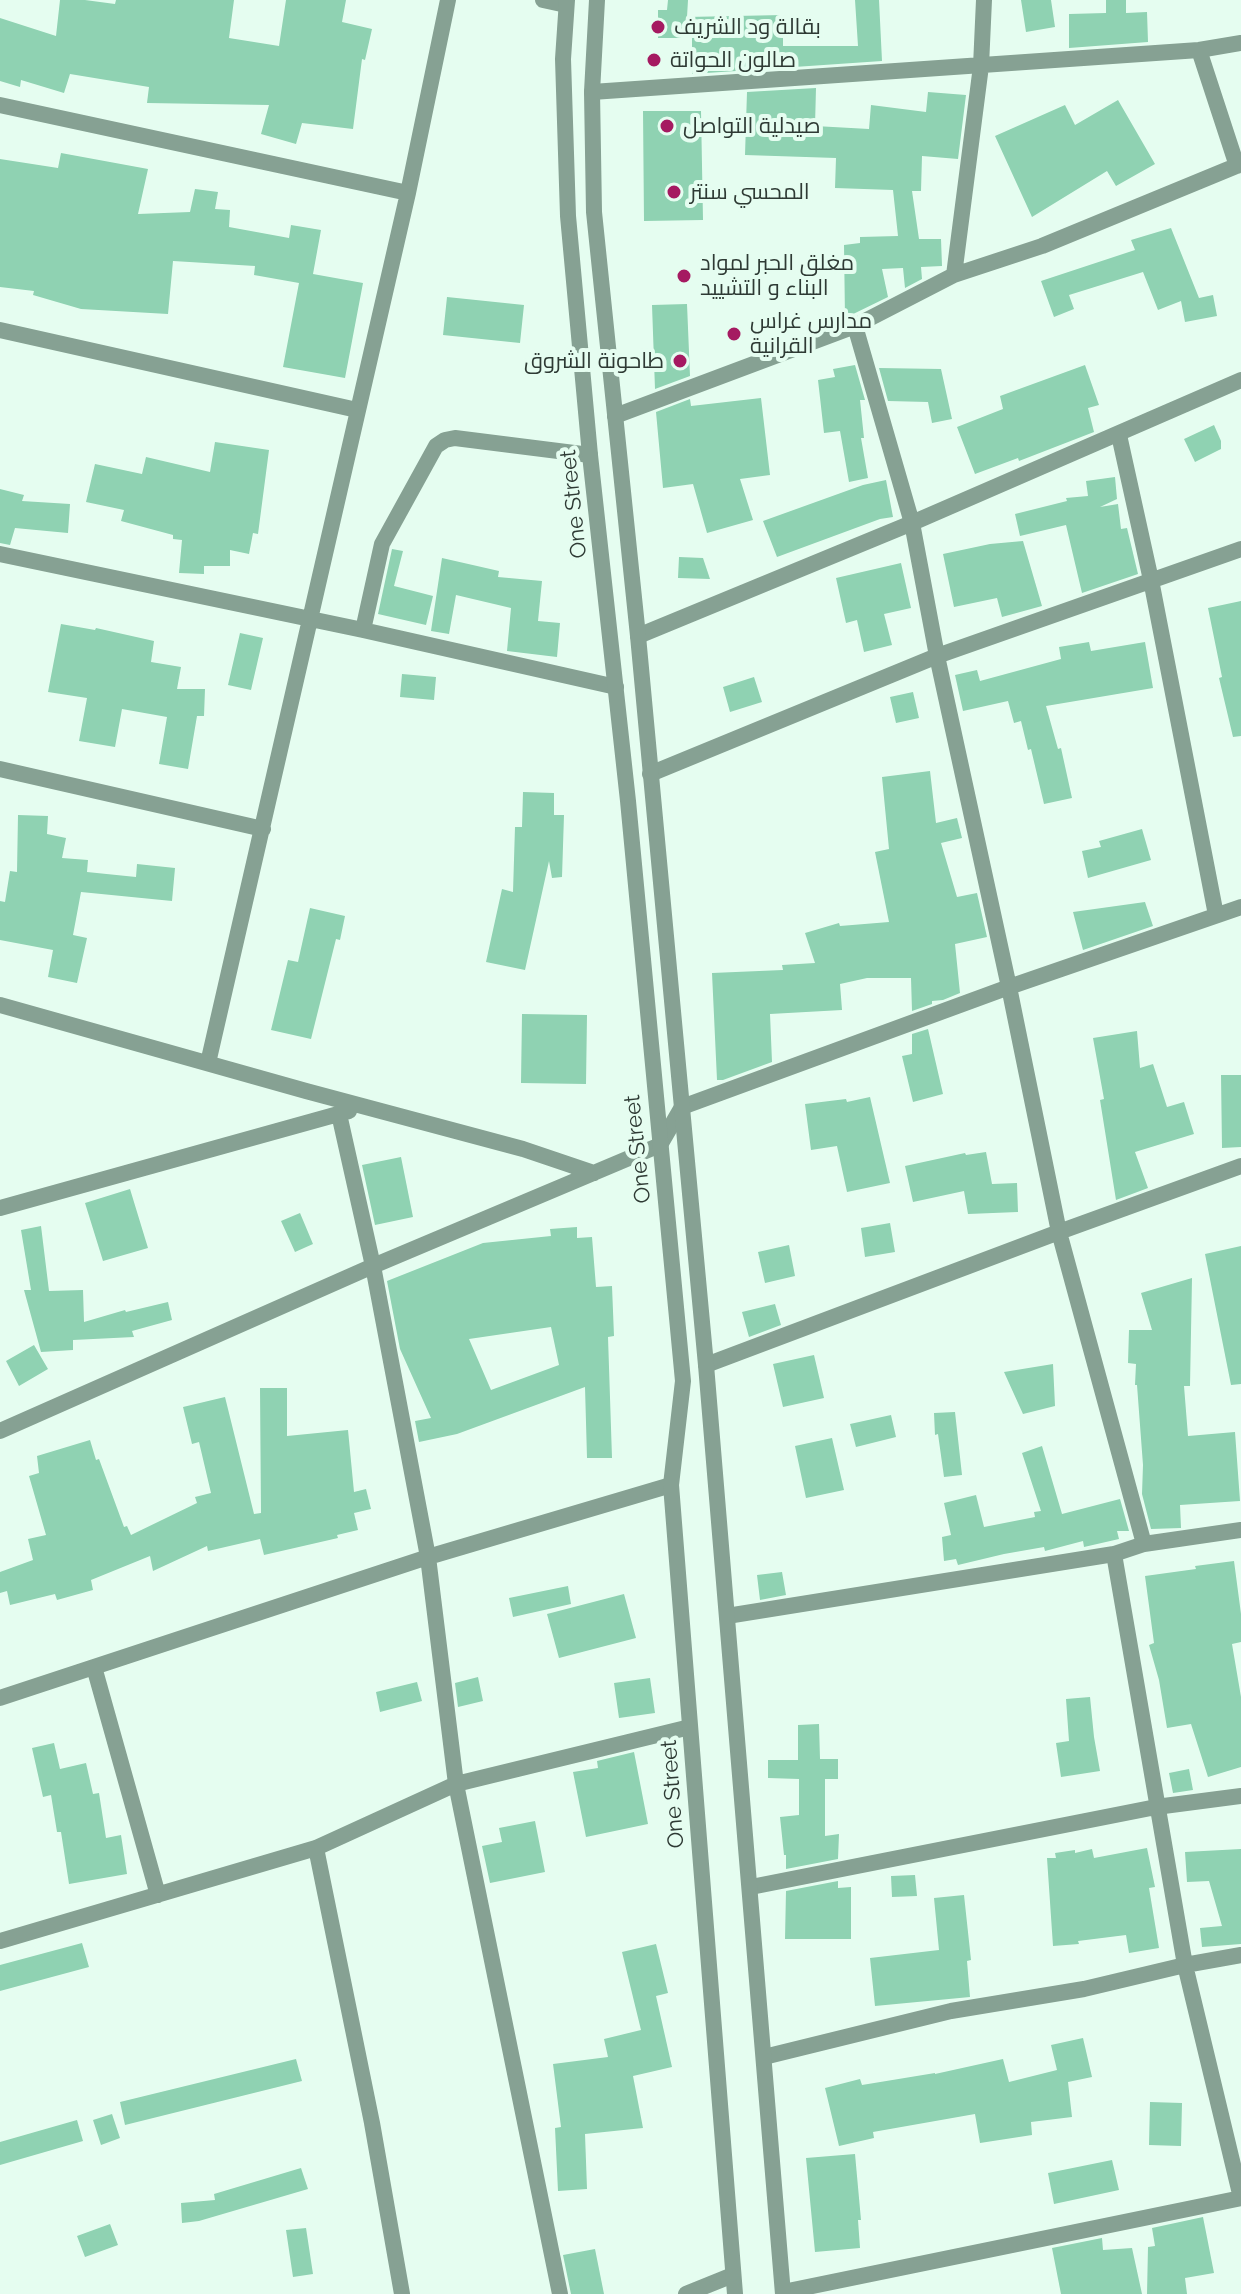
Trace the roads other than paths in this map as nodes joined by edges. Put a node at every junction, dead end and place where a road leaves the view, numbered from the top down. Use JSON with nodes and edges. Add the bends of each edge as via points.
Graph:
{"nodes":[{"id":1,"x":448,"y":0,"type":"edge"},
{"id":2,"x":543,"y":0,"type":"edge"},
{"id":3,"x":597,"y":0,"type":"edge"},
{"id":4,"x":984,"y":0,"type":"edge"},
{"id":5,"x":566,"y":3,"type":"edge"},
{"id":6,"x":1241,"y":43,"type":"edge"},
{"id":7,"x":1199,"y":50,"type":"junction"},
{"id":8,"x":981,"y":66,"type":"junction"},
{"id":9,"x":592,"y":92,"type":"junction"},
{"id":10,"x":0,"y":105,"type":"edge"},
{"id":11,"x":1239,"y":165,"type":"edge"},
{"id":12,"x":408,"y":193,"type":"junction"},
{"id":13,"x":954,"y":275,"type":"junction"},
{"id":14,"x":855,"y":326,"type":"junction"},
{"id":15,"x":0,"y":330,"type":"edge"},
{"id":16,"x":1241,"y":380,"type":"edge"},
{"id":17,"x":586,"y":408,"type":"junction"},
{"id":18,"x":614,"y":409,"type":"junction"},
{"id":19,"x":357,"y":410,"type":"junction"},
{"id":20,"x":1119,"y":435,"type":"junction"},
{"id":21,"x":590,"y":455,"type":"junction"},
{"id":22,"x":912,"y":523,"type":"junction"},
{"id":23,"x":1241,"y":549,"type":"edge"},
{"id":24,"x":0,"y":554,"type":"edge"},
{"id":25,"x":1151,"y":580,"type":"junction"},
{"id":26,"x":310,"y":621,"type":"junction"},
{"id":27,"x":363,"y":630,"type":"junction"},
{"id":28,"x":638,"y":636,"type":"junction"},
{"id":29,"x":937,"y":656,"type":"junction"},
{"id":30,"x":616,"y":687,"type":"junction"},
{"id":31,"x":0,"y":769,"type":"edge"},
{"id":32,"x":650,"y":774,"type":"junction"},
{"id":33,"x":263,"y":829,"type":"junction"},
{"id":34,"x":1241,"y":907,"type":"edge"},
{"id":35,"x":1216,"y":915,"type":"junction"},
{"id":36,"x":1009,"y":987,"type":"junction"},
{"id":37,"x":0,"y":1005,"type":"edge"},
{"id":38,"x":208,"y":1063,"type":"junction"},
{"id":39,"x":362,"y":1107,"type":"junction"},
{"id":40,"x":682,"y":1107,"type":"junction"},
{"id":41,"x":339,"y":1114,"type":"junction"},
{"id":42,"x":660,"y":1145,"type":"junction"},
{"id":43,"x":1241,"y":1166,"type":"edge"},
{"id":44,"x":594,"y":1173,"type":"junction"},
{"id":45,"x":0,"y":1208,"type":"edge"},
{"id":46,"x":1059,"y":1232,"type":"junction"},
{"id":47,"x":373,"y":1266,"type":"junction"},
{"id":48,"x":706,"y":1365,"type":"junction"},
{"id":49,"x":0,"y":1431,"type":"edge"},
{"id":50,"x":671,"y":1485,"type":"junction"},
{"id":51,"x":1241,"y":1530,"type":"edge"},
{"id":52,"x":1144,"y":1544,"type":"junction"},
{"id":53,"x":1114,"y":1554,"type":"junction"},
{"id":54,"x":428,"y":1557,"type":"junction"},
{"id":55,"x":727,"y":1616,"type":"junction"},
{"id":56,"x":94,"y":1667,"type":"junction"},
{"id":57,"x":0,"y":1698,"type":"edge"},
{"id":58,"x":690,"y":1727,"type":"junction"},
{"id":59,"x":456,"y":1784,"type":"junction"},
{"id":60,"x":1241,"y":1796,"type":"edge"},
{"id":61,"x":1156,"y":1807,"type":"junction"},
{"id":62,"x":316,"y":1848,"type":"junction"},
{"id":63,"x":751,"y":1887,"type":"junction"},
{"id":64,"x":158,"y":1895,"type":"junction"},
{"id":65,"x":0,"y":1941,"type":"edge"},
{"id":66,"x":1241,"y":1955,"type":"edge"},
{"id":67,"x":1185,"y":1965,"type":"junction"},
{"id":68,"x":764,"y":2057,"type":"junction"},
{"id":69,"x":1241,"y":2198,"type":"edge"},
{"id":70,"x":733,"y":2275,"type":"junction"},
{"id":71,"x":783,"y":2293,"type":"edge"},
{"id":72,"x":402,"y":2294,"type":"edge"},
{"id":73,"x":560,"y":2294,"type":"edge"},
{"id":74,"x":686,"y":2294,"type":"edge"},
{"id":75,"x":735,"y":2294,"type":"edge"}],
"edges":[{"from":1,"to":12,"type":"street"},
{"from":2,"to":5,"type":"street"},
{"from":3,"to":9,"type":"street"},
{"from":4,"to":8,"type":"street"},
{"from":5,"to":17,"type":"street","name":"One Street","via":[[568,216]]},
{"from":6,"to":7,"type":"street"},
{"from":7,"to":8,"type":"street"},
{"from":7,"to":11,"type":"street"},
{"from":8,"to":9,"type":"street"},
{"from":8,"to":13,"type":"street"},
{"from":9,"to":18,"type":"street","via":[[594,212]]},
{"from":10,"to":12,"type":"street"},
{"from":11,"to":13,"type":"street","via":[[1042,246]]},
{"from":12,"to":19,"type":"street"},
{"from":13,"to":14,"type":"street"},
{"from":14,"to":18,"type":"street"},
{"from":14,"to":22,"type":"street"},
{"from":15,"to":19,"type":"street"},
{"from":16,"to":20,"type":"street"},
{"from":17,"to":18,"type":"street"},
{"from":17,"to":21,"type":"street","name":"One Street"},
{"from":18,"to":28,"type":"street"},
{"from":19,"to":26,"type":"street"},
{"from":20,"to":22,"type":"street"},
{"from":20,"to":25,"type":"street"},
{"from":21,"to":27,"type":"street","via":[[455,438],[436,446],[382,544]]},
{"from":21,"to":30,"type":"street","name":"One Street"},
{"from":22,"to":28,"type":"street"},
{"from":22,"to":29,"type":"street"},
{"from":23,"to":25,"type":"street"},
{"from":24,"to":26,"type":"street"},
{"from":25,"to":29,"type":"street"},
{"from":25,"to":35,"type":"street"},
{"from":26,"to":27,"type":"street"},
{"from":26,"to":33,"type":"street"},
{"from":27,"to":30,"type":"street"},
{"from":28,"to":32,"type":"street"},
{"from":29,"to":32,"type":"street"},
{"from":29,"to":36,"type":"street"},
{"from":30,"to":42,"type":"street","name":"One Street"},
{"from":31,"to":33,"type":"street"},
{"from":32,"to":40,"type":"street"},
{"from":33,"to":38,"type":"street"},
{"from":34,"to":35,"type":"street"},
{"from":35,"to":36,"type":"street"},
{"from":36,"to":40,"type":"street"},
{"from":36,"to":46,"type":"street"},
{"from":37,"to":38,"type":"street"},
{"from":38,"to":39,"type":"street"},
{"from":39,"to":41,"type":"street"},
{"from":39,"to":44,"type":"street"},
{"from":40,"to":42,"type":"street"},
{"from":40,"to":48,"type":"street"},
{"from":41,"to":45,"type":"street"},
{"from":41,"to":47,"type":"street"},
{"from":42,"to":44,"type":"street"},
{"from":42,"to":50,"type":"street","name":"One Street","via":[[683,1381]]},
{"from":43,"to":46,"type":"street"},
{"from":44,"to":47,"type":"street"},
{"from":46,"to":48,"type":"street"},
{"from":46,"to":52,"type":"street"},
{"from":47,"to":49,"type":"street"},
{"from":47,"to":54,"type":"street"},
{"from":48,"to":55,"type":"street"},
{"from":50,"to":54,"type":"street"},
{"from":50,"to":58,"type":"street","name":"One Street"},
{"from":51,"to":52,"type":"street"},
{"from":52,"to":53,"type":"street"},
{"from":53,"to":55,"type":"street"},
{"from":53,"to":61,"type":"street"},
{"from":54,"to":56,"type":"street"},
{"from":54,"to":59,"type":"street"},
{"from":55,"to":63,"type":"street"},
{"from":56,"to":57,"type":"street"},
{"from":56,"to":64,"type":"street"},
{"from":58,"to":59,"type":"street"},
{"from":58,"to":70,"type":"street","name":"One Street"},
{"from":59,"to":62,"type":"street"},
{"from":59,"to":73,"type":"street"},
{"from":60,"to":61,"type":"street"},
{"from":61,"to":63,"type":"street"},
{"from":61,"to":67,"type":"street"},
{"from":62,"to":64,"type":"street"},
{"from":62,"to":72,"type":"street"},
{"from":63,"to":68,"type":"street"},
{"from":64,"to":65,"type":"street"},
{"from":66,"to":67,"type":"street"},
{"from":67,"to":68,"type":"street","via":[[1084,1989],[951,2011]]},
{"from":67,"to":69,"type":"street"},
{"from":68,"to":71,"type":"street"},
{"from":69,"to":71,"type":"street"},
{"from":70,"to":74,"type":"street"},
{"from":70,"to":75,"type":"street","name":"One Street"}]}
